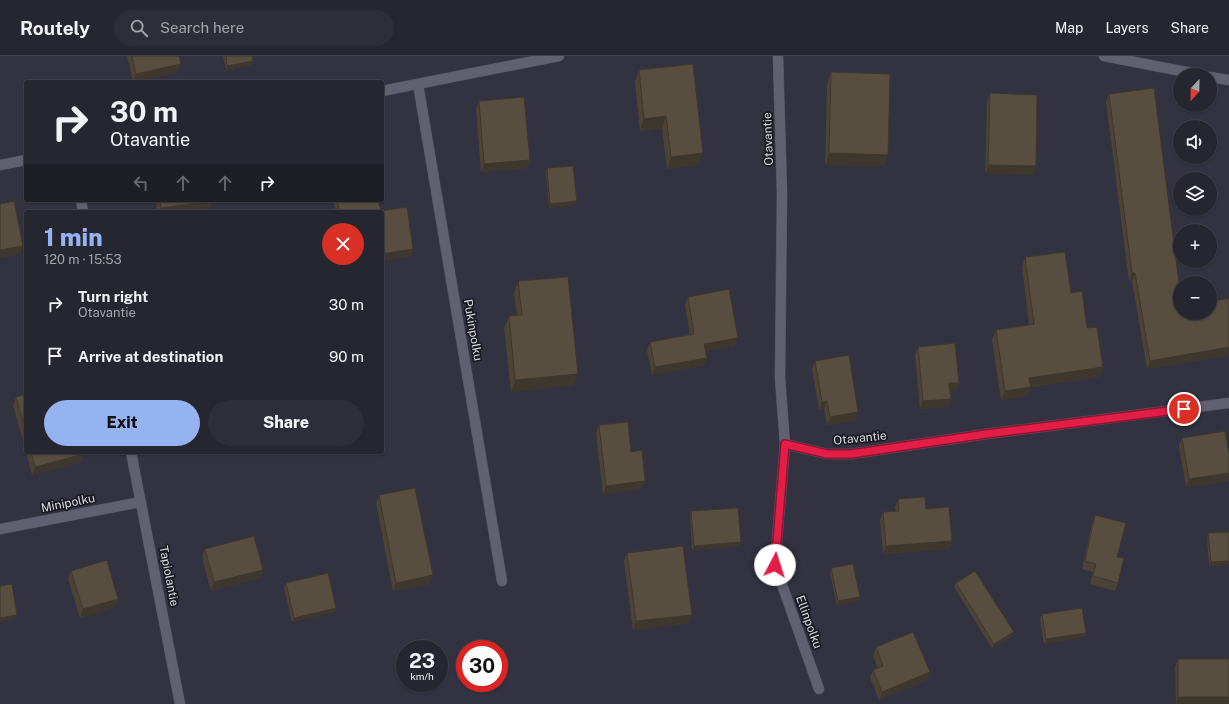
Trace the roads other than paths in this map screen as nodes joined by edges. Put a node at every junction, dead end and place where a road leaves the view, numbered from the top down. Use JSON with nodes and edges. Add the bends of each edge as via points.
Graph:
{"nodes":[{"id":1,"x":559,"y":56,"type":"edge"},
{"id":2,"x":778,"y":56,"type":"edge"},
{"id":3,"x":1104,"y":56,"type":"edge"},
{"id":4,"x":1173,"y":69,"type":"edge"},
{"id":5,"x":1217,"y":78,"type":"edge"},
{"id":6,"x":1229,"y":80,"type":"edge"},
{"id":7,"x":418,"y":84,"type":"junction"},
{"id":8,"x":384,"y":91,"type":"edge"},
{"id":9,"x":24,"y":160,"type":"edge"},
{"id":10,"x":0,"y":165,"type":"edge"},
{"id":11,"x":1229,"y":403,"type":"edge"},
{"id":12,"x":785,"y":444,"type":"junction"},
{"id":13,"x":131,"y":454,"type":"edge"},
{"id":14,"x":141,"y":502,"type":"junction"},
{"id":15,"x":0,"y":529,"type":"edge"},
{"id":16,"x":502,"y":581,"type":"dead end"},
{"id":17,"x":819,"y":689,"type":"dead end"},
{"id":18,"x":180,"y":704,"type":"edge"}],
"edges":[{"from":1,"to":7,"type":"street"},
{"from":2,"to":12,"type":"street","name":"Otavantie","via":[[782,223],[780,378]]},
{"from":3,"to":4,"type":"street"},
{"from":5,"to":6,"type":"street"},
{"from":7,"to":8,"type":"street"},
{"from":7,"to":16,"type":"street","name":"Pukinpolku"},
{"from":9,"to":10,"type":"street"},
{"from":11,"to":12,"type":"street","name":"Otavantie","via":[[851,454],[827,454]]},
{"from":12,"to":17,"type":"street","name":"Ellinpolku","via":[[775,565]]},
{"from":13,"to":14,"type":"street","name":"Tapiolantie"},
{"from":14,"to":15,"type":"street","name":"Minipolku"},
{"from":14,"to":18,"type":"street","name":"Tapiolantie"}]}
